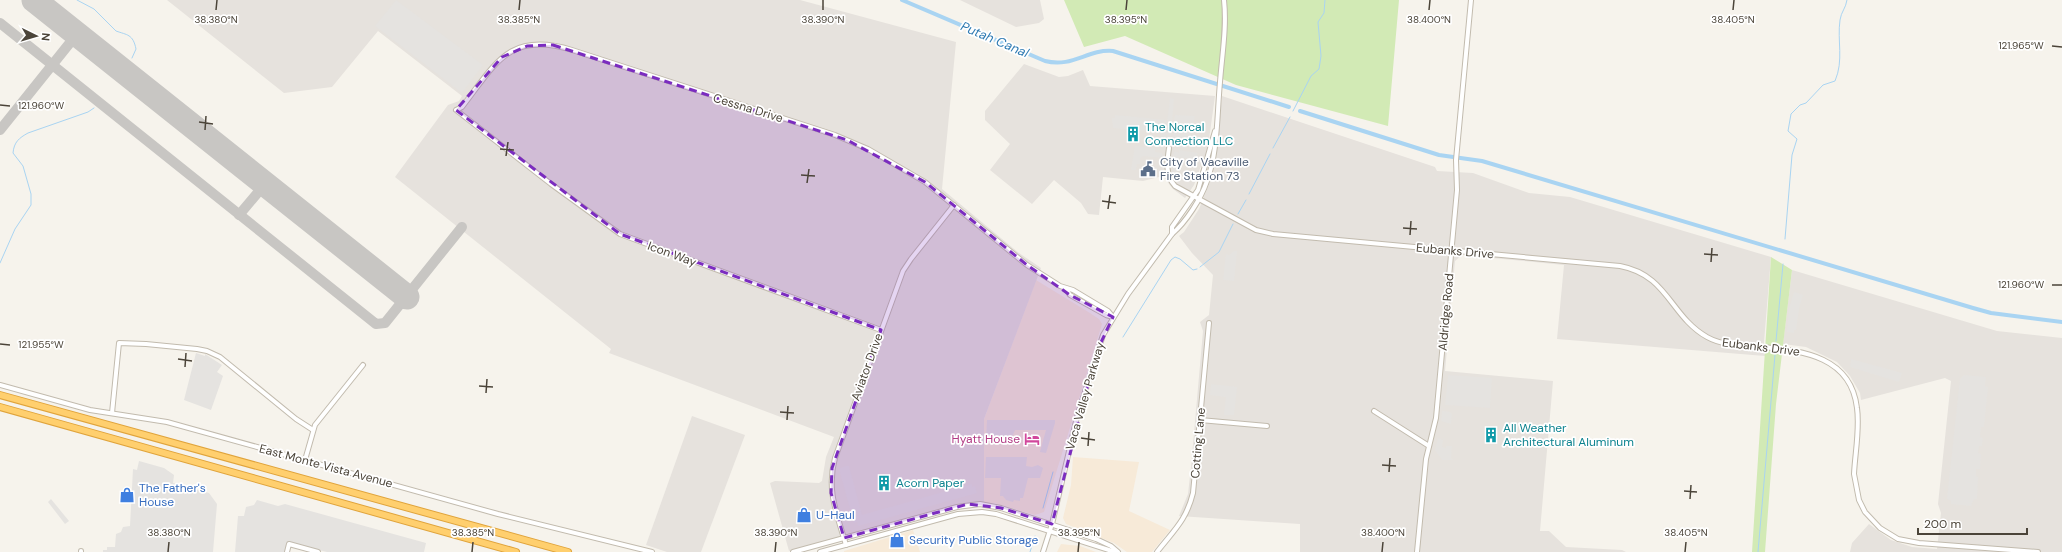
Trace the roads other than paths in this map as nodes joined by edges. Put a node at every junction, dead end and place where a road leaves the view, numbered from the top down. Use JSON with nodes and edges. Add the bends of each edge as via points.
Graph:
{"nodes":[{"id":1,"x":1224,"y":0,"type":"edge"},
{"id":2,"x":1471,"y":0,"type":"edge"},
{"id":3,"x":1215,"y":131,"type":"junction"},
{"id":4,"x":488,"y":135,"type":"joint"},
{"id":5,"x":1169,"y":148,"type":"dead end"},
{"id":6,"x":1193,"y":197,"type":"junction"},
{"id":7,"x":1198,"y":200,"type":"junction"},
{"id":8,"x":954,"y":205,"type":"junction"},
{"id":9,"x":1172,"y":234,"type":"junction"},
{"id":10,"x":1452,"y":250,"type":"junction"},
{"id":11,"x":1113,"y":317,"type":"junction"},
{"id":12,"x":1209,"y":323,"type":"dead end"},
{"id":13,"x":881,"y":330,"type":"junction"},
{"id":14,"x":363,"y":365,"type":"dead end"},
{"id":15,"x":0,"y":385,"type":"edge"},
{"id":16,"x":0,"y":395,"type":"edge"},
{"id":17,"x":0,"y":407,"type":"edge"},
{"id":18,"x":0,"y":411,"type":"edge"},
{"id":19,"x":1374,"y":411,"type":"dead end"},
{"id":20,"x":112,"y":413,"type":"junction"},
{"id":21,"x":28,"y":415,"type":"junction"},
{"id":22,"x":1200,"y":420,"type":"junction"},
{"id":23,"x":1267,"y":426,"type":"dead end"},
{"id":24,"x":313,"y":430,"type":"junction"},
{"id":25,"x":1429,"y":446,"type":"junction"},
{"id":26,"x":305,"y":460,"type":"junction"},
{"id":27,"x":986,"y":505,"type":"junction"},
{"id":28,"x":942,"y":518,"type":"junction"},
{"id":29,"x":1052,"y":524,"type":"junction"},
{"id":30,"x":1050,"y":530,"type":"junction"},
{"id":31,"x":844,"y":538,"type":"junction"},
{"id":32,"x":846,"y":545,"type":"junction"},
{"id":33,"x":287,"y":552,"type":"edge"},
{"id":34,"x":318,"y":552,"type":"edge"},
{"id":35,"x":516,"y":552,"type":"edge"},
{"id":36,"x":568,"y":552,"type":"edge"},
{"id":37,"x":652,"y":552,"type":"edge"},
{"id":38,"x":793,"y":552,"type":"edge"},
{"id":39,"x":820,"y":552,"type":"edge"},
{"id":40,"x":1043,"y":552,"type":"edge"},
{"id":41,"x":1117,"y":552,"type":"edge"},
{"id":42,"x":1157,"y":552,"type":"edge"},
{"id":43,"x":1417,"y":552,"type":"edge"},
{"id":44,"x":2038,"y":552,"type":"edge"}],
"edges":[{"from":1,"to":3,"type":"street","name":"Vaca Valley Parkway","via":[[1224,39]]},
{"from":2,"to":10,"type":"street","name":"Aldridge Road","via":[[1456,160],[1457,190]]},
{"from":3,"to":6,"type":"street","name":"Vaca Valley Parkway","via":[[1201,180]]},
{"from":3,"to":7,"type":"street","name":"Vaca Valley Parkway","via":[[1211,170]]},
{"from":4,"to":8,"type":"street","name":"Cessna Drive","via":[[456,110],[462,107],[491,67],[502,57],[527,46],[553,45],[852,142],[891,161],[925,182]]},
{"from":4,"to":13,"type":"street","name":"Icon Way","via":[[620,234]]},
{"from":5,"to":6,"type":"street","name":"Eubanks Drive","via":[[1167,168],[1170,181]]},
{"from":6,"to":7,"type":"street","name":"Eubanks Drive"},
{"from":6,"to":9,"type":"street","name":"Vaca Valley Parkway","via":[[1172,227]]},
{"from":7,"to":9,"type":"street","name":"Vaca Valley Parkway"},
{"from":7,"to":10,"type":"street","name":"Eubanks Drive","via":[[1256,230],[1273,234]]},
{"from":8,"to":11,"type":"street","name":"Cessna Drive","via":[[1019,259],[1076,298]]},
{"from":8,"to":13,"type":"street","name":"Aviator Drive","via":[[903,271]]},
{"from":9,"to":11,"type":"street","name":"Vaca Valley Parkway"},
{"from":10,"to":25,"type":"street","name":"Aldridge Road","via":[[1436,418]]},
{"from":10,"to":44,"type":"street","name":"Eubanks Drive","via":[[1628,268],[1655,282],[1693,326],[1711,339],[1734,345],[1803,352],[1822,358],[1845,377],[1854,394],[1858,408],[1855,484],[1859,500],[1873,522],[1904,541]]},
{"from":11,"to":29,"type":"street","name":"Vaca Valley Parkway","via":[[1103,335],[1077,417]]},
{"from":12,"to":22,"type":"street","name":"Cotting Lane"},
{"from":13,"to":31,"type":"street","name":"Aviator Drive","via":[[832,468],[831,493]]},
{"from":14,"to":24,"type":"street"},
{"from":15,"to":20,"type":"street","name":"East Monte Vista Avenue","via":[[90,410]]},
{"from":16,"to":36,"type":"highway"},
{"from":17,"to":21,"type":"highway"},
{"from":18,"to":21,"type":"highway"},
{"from":19,"to":25,"type":"street"},
{"from":20,"to":24,"type":"street","via":[[119,343],[146,344],[197,349],[214,354]]},
{"from":20,"to":26,"type":"street","name":"East Monte Vista Avenue","via":[[167,422]]},
{"from":21,"to":35,"type":"highway"},
{"from":22,"to":23,"type":"street"},
{"from":22,"to":42,"type":"street","name":"Cotting Lane","via":[[1193,493],[1189,507],[1180,525]]},
{"from":24,"to":26,"type":"street"},
{"from":25,"to":43,"type":"street","name":"Aldridge Road"},
{"from":26,"to":37,"type":"street","name":"East Monte Vista Avenue","via":[[498,514]]},
{"from":27,"to":28,"type":"street","via":[[982,509],[958,511]]},
{"from":27,"to":29,"type":"street"},
{"from":27,"to":31,"type":"street","via":[[968,504]]},
{"from":28,"to":30,"type":"street","via":[[982,512]]},
{"from":28,"to":32,"type":"street"},
{"from":29,"to":30,"type":"street","name":"Vaca Valley Parkway"},
{"from":29,"to":41,"type":"street","via":[[1111,546]]},
{"from":30,"to":40,"type":"street","name":"Vaca Valley Parkway"},
{"from":30,"to":41,"type":"street"},
{"from":31,"to":32,"type":"street","name":"Aviator Drive"},
{"from":31,"to":38,"type":"street"},
{"from":32,"to":39,"type":"street"},
{"from":33,"to":34,"type":"street","via":[[289,544]]}]}
